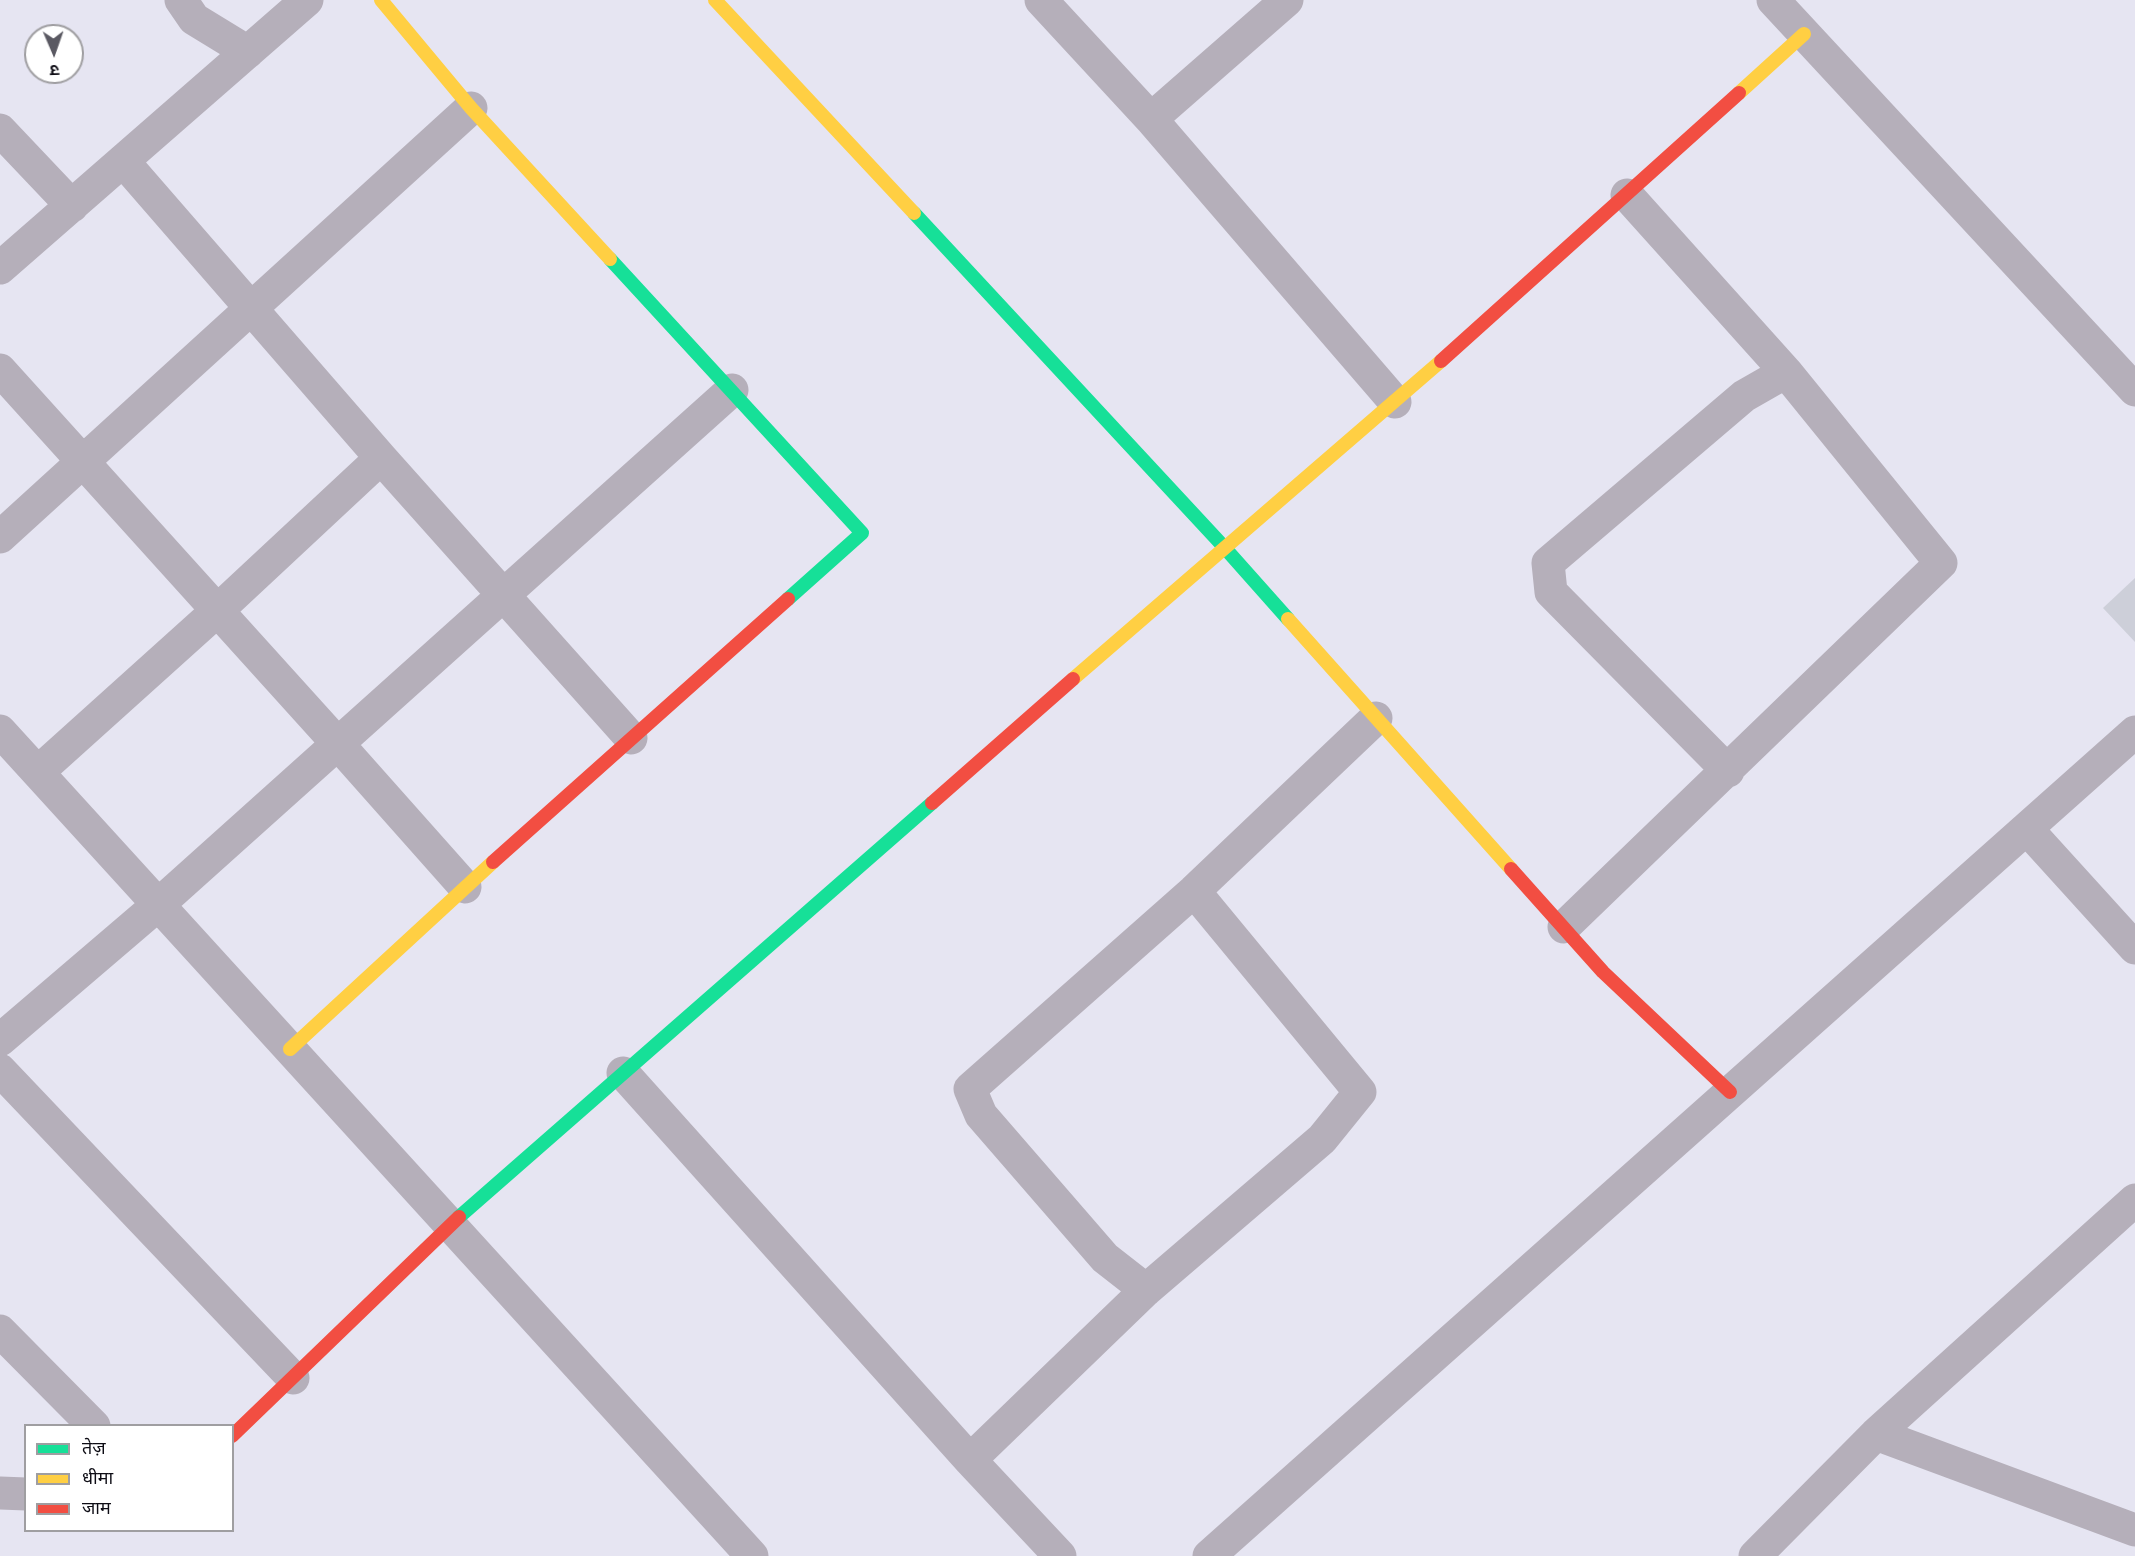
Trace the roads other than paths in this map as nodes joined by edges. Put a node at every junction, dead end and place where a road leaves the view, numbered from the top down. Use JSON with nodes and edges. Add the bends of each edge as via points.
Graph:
{"nodes":[{"id":1,"x":181,"y":0,"type":"edge"},
{"id":2,"x":307,"y":0,"type":"edge"},
{"id":3,"x":381,"y":0,"type":"edge"},
{"id":4,"x":715,"y":0,"type":"edge"},
{"id":5,"x":1041,"y":0,"type":"edge"},
{"id":6,"x":1287,"y":0,"type":"edge"},
{"id":7,"x":1773,"y":0,"type":"edge"},
{"id":8,"x":1804,"y":34,"type":"junction"},
{"id":9,"x":248,"y":52,"type":"junction"},
{"id":10,"x":471,"y":108,"type":"junction"},
{"id":11,"x":1151,"y":119,"type":"junction"},
{"id":12,"x":0,"y":130,"type":"edge"},
{"id":13,"x":123,"y":161,"type":"junction"},
{"id":14,"x":1627,"y":195,"type":"junction"},
{"id":15,"x":72,"y":206,"type":"junction"},
{"id":16,"x":0,"y":268,"type":"edge"},
{"id":17,"x":250,"y":309,"type":"junction"},
{"id":18,"x":0,"y":370,"type":"edge"},
{"id":19,"x":1786,"y":372,"type":"junction"},
{"id":20,"x":2132,"y":381,"type":"edge"},
{"id":21,"x":732,"y":390,"type":"junction"},
{"id":22,"x":1395,"y":402,"type":"junction"},
{"id":23,"x":381,"y":458,"type":"junction"},
{"id":24,"x":81,"y":461,"type":"junction"},
{"id":25,"x":0,"y":537,"type":"edge"},
{"id":26,"x":1224,"y":547,"type":"junction"},
{"id":27,"x":504,"y":595,"type":"junction"},
{"id":28,"x":218,"y":610,"type":"junction"},
{"id":29,"x":1376,"y":718,"type":"junction"},
{"id":30,"x":0,"y":731,"type":"edge"},
{"id":31,"x":2135,"y":732,"type":"edge"},
{"id":32,"x":631,"y":738,"type":"junction"},
{"id":33,"x":338,"y":744,"type":"junction"},
{"id":34,"x":1728,"y":771,"type":"junction"},
{"id":35,"x":38,"y":772,"type":"junction"},
{"id":36,"x":2027,"y":829,"type":"junction"},
{"id":37,"x":465,"y":887,"type":"junction"},
{"id":38,"x":1194,"y":891,"type":"junction"},
{"id":39,"x":159,"y":904,"type":"junction"},
{"id":40,"x":1564,"y":927,"type":"junction"},
{"id":41,"x":2135,"y":948,"type":"edge"},
{"id":42,"x":0,"y":1040,"type":"edge"},
{"id":43,"x":290,"y":1049,"type":"junction"},
{"id":44,"x":0,"y":1070,"type":"edge"},
{"id":45,"x":623,"y":1073,"type":"junction"},
{"id":46,"x":1730,"y":1092,"type":"junction"},
{"id":47,"x":2135,"y":1200,"type":"edge"},
{"id":48,"x":450,"y":1225,"type":"junction"},
{"id":49,"x":1146,"y":1290,"type":"junction"},
{"id":50,"x":0,"y":1331,"type":"edge"},
{"id":51,"x":292,"y":1378,"type":"junction"},
{"id":52,"x":93,"y":1424,"type":"edge"},
{"id":53,"x":1876,"y":1434,"type":"junction"},
{"id":54,"x":234,"y":1435,"type":"edge"},
{"id":55,"x":970,"y":1460,"type":"junction"},
{"id":56,"x":0,"y":1493,"type":"edge"},
{"id":57,"x":24,"y":1494,"type":"edge"},
{"id":58,"x":2135,"y":1530,"type":"edge"},
{"id":59,"x":752,"y":1556,"type":"edge"},
{"id":60,"x":1060,"y":1556,"type":"edge"},
{"id":61,"x":1209,"y":1556,"type":"edge"},
{"id":62,"x":1755,"y":1556,"type":"edge"}],
"edges":[{"from":1,"to":9,"type":"street","via":[[194,19]]},
{"from":2,"to":9,"type":"street"},
{"from":3,"to":10,"type":"street"},
{"from":4,"to":26,"type":"street"},
{"from":5,"to":11,"type":"street"},
{"from":6,"to":11,"type":"street"},
{"from":7,"to":8,"type":"street"},
{"from":8,"to":14,"type":"street"},
{"from":8,"to":20,"type":"street"},
{"from":9,"to":13,"type":"street"},
{"from":10,"to":17,"type":"street"},
{"from":10,"to":21,"type":"street"},
{"from":11,"to":22,"type":"street"},
{"from":12,"to":15,"type":"street"},
{"from":13,"to":15,"type":"street"},
{"from":13,"to":17,"type":"street"},
{"from":14,"to":19,"type":"street"},
{"from":14,"to":22,"type":"street"},
{"from":15,"to":16,"type":"street"},
{"from":17,"to":23,"type":"street"},
{"from":17,"to":24,"type":"street"},
{"from":18,"to":24,"type":"street"},
{"from":19,"to":34,"type":"street","via":[[1941,563]]},
{"from":19,"to":34,"type":"street","via":[[1744,396],[1548,563],[1551,592]]},
{"from":21,"to":27,"type":"street"},
{"from":21,"to":32,"type":"street","via":[[862,533]]},
{"from":22,"to":26,"type":"street"},
{"from":23,"to":27,"type":"street"},
{"from":23,"to":28,"type":"street"},
{"from":24,"to":25,"type":"street"},
{"from":24,"to":28,"type":"street"},
{"from":26,"to":29,"type":"street"},
{"from":26,"to":45,"type":"street"},
{"from":27,"to":32,"type":"street"},
{"from":27,"to":33,"type":"street"},
{"from":28,"to":33,"type":"street"},
{"from":28,"to":35,"type":"street"},
{"from":29,"to":38,"type":"street"},
{"from":29,"to":40,"type":"street"},
{"from":30,"to":35,"type":"street"},
{"from":31,"to":36,"type":"street"},
{"from":32,"to":37,"type":"street"},
{"from":33,"to":37,"type":"street"},
{"from":33,"to":39,"type":"street"},
{"from":34,"to":40,"type":"street"},
{"from":35,"to":39,"type":"street"},
{"from":36,"to":41,"type":"street"},
{"from":36,"to":46,"type":"street"},
{"from":37,"to":43,"type":"street"},
{"from":38,"to":49,"type":"street","via":[[1360,1092],[1322,1139]]},
{"from":38,"to":49,"type":"street","via":[[970,1089],[981,1115],[1097,1250]]},
{"from":39,"to":42,"type":"street"},
{"from":39,"to":43,"type":"street"},
{"from":40,"to":46,"type":"street","via":[[1603,972]]},
{"from":43,"to":48,"type":"street"},
{"from":44,"to":51,"type":"street"},
{"from":45,"to":48,"type":"street"},
{"from":45,"to":55,"type":"street"},
{"from":46,"to":61,"type":"street"},
{"from":47,"to":53,"type":"street"},
{"from":48,"to":51,"type":"street"},
{"from":48,"to":59,"type":"street"},
{"from":49,"to":55,"type":"street"},
{"from":50,"to":52,"type":"street"},
{"from":51,"to":54,"type":"street"},
{"from":53,"to":58,"type":"street"},
{"from":53,"to":62,"type":"street"},
{"from":55,"to":60,"type":"street"},
{"from":56,"to":57,"type":"street"}]}
